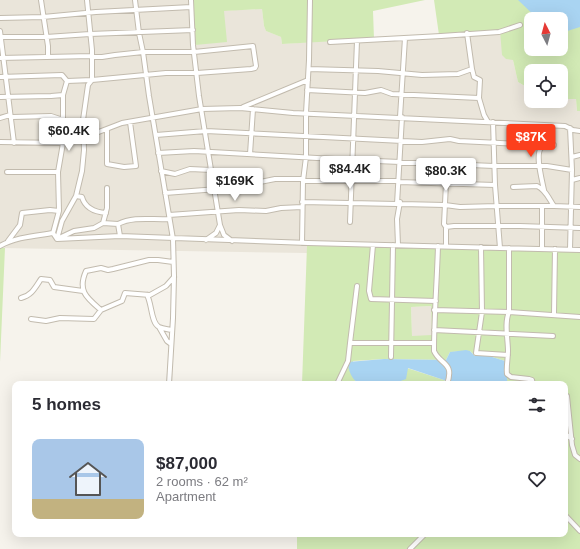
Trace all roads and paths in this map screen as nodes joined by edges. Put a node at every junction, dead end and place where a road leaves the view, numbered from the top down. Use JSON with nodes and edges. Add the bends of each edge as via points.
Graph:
{"nodes":[{"id":1,"x":41,"y":0,"type":"edge"},
{"id":2,"x":87,"y":0,"type":"edge"},
{"id":3,"x":135,"y":0,"type":"edge"},
{"id":4,"x":191,"y":0,"type":"edge"},
{"id":5,"x":310,"y":0,"type":"edge"},
{"id":6,"x":191,"y":7,"type":"junction"},
{"id":7,"x":136,"y":10,"type":"junction"},
{"id":8,"x":88,"y":13,"type":"junction"},
{"id":9,"x":43,"y":17,"type":"junction"},
{"id":10,"x":0,"y":18,"type":"edge"},
{"id":11,"x":520,"y":25,"type":"dead end"},
{"id":12,"x":193,"y":30,"type":"junction"},
{"id":13,"x":0,"y":32,"type":"edge"},
{"id":14,"x":139,"y":33,"type":"junction"},
{"id":15,"x":90,"y":34,"type":"junction"},
{"id":16,"x":467,"y":34,"type":"junction"},
{"id":17,"x":1,"y":37,"type":"edge"},
{"id":18,"x":46,"y":37,"type":"junction"},
{"id":19,"x":405,"y":38,"type":"junction"},
{"id":20,"x":357,"y":41,"type":"junction"},
{"id":21,"x":330,"y":42,"type":"dead end"},
{"id":22,"x":143,"y":52,"type":"junction"},
{"id":23,"x":194,"y":52,"type":"junction"},
{"id":24,"x":92,"y":56,"type":"junction"},
{"id":25,"x":48,"y":57,"type":"junction"},
{"id":26,"x":2,"y":58,"type":"edge"},
{"id":27,"x":309,"y":69,"type":"junction"},
{"id":28,"x":472,"y":69,"type":"junction"},
{"id":29,"x":357,"y":70,"type":"junction"},
{"id":30,"x":197,"y":73,"type":"junction"},
{"id":31,"x":147,"y":74,"type":"junction"},
{"id":32,"x":403,"y":74,"type":"junction"},
{"id":33,"x":0,"y":77,"type":"edge"},
{"id":34,"x":6,"y":77,"type":"junction"},
{"id":35,"x":92,"y":80,"type":"junction"},
{"id":36,"x":308,"y":80,"type":"junction"},
{"id":37,"x":67,"y":81,"type":"junction"},
{"id":38,"x":308,"y":90,"type":"junction"},
{"id":39,"x":356,"y":92,"type":"junction"},
{"id":40,"x":401,"y":94,"type":"junction"},
{"id":41,"x":63,"y":95,"type":"junction"},
{"id":42,"x":0,"y":97,"type":"edge"},
{"id":43,"x":8,"y":97,"type":"junction"},
{"id":44,"x":479,"y":98,"type":"junction"},
{"id":45,"x":202,"y":108,"type":"junction"},
{"id":46,"x":240,"y":108,"type":"junction"},
{"id":47,"x":253,"y":109,"type":"junction"},
{"id":48,"x":483,"y":111,"type":"junction"},
{"id":49,"x":306,"y":113,"type":"junction"},
{"id":50,"x":11,"y":116,"type":"junction"},
{"id":51,"x":355,"y":116,"type":"junction"},
{"id":52,"x":153,"y":117,"type":"junction"},
{"id":53,"x":401,"y":117,"type":"junction"},
{"id":54,"x":0,"y":118,"type":"edge"},
{"id":55,"x":63,"y":120,"type":"junction"},
{"id":56,"x":130,"y":122,"type":"junction"},
{"id":57,"x":475,"y":122,"type":"junction"},
{"id":58,"x":488,"y":122,"type":"junction"},
{"id":59,"x":494,"y":122,"type":"junction"},
{"id":60,"x":570,"y":128,"type":"junction"},
{"id":61,"x":107,"y":130,"type":"junction"},
{"id":62,"x":580,"y":131,"type":"edge"},
{"id":63,"x":206,"y":132,"type":"junction"},
{"id":64,"x":251,"y":133,"type":"junction"},
{"id":65,"x":156,"y":135,"type":"junction"},
{"id":66,"x":305,"y":136,"type":"junction"},
{"id":67,"x":83,"y":138,"type":"junction"},
{"id":68,"x":354,"y":138,"type":"junction"},
{"id":69,"x":401,"y":140,"type":"junction"},
{"id":70,"x":0,"y":142,"type":"edge"},
{"id":71,"x":494,"y":142,"type":"junction"},
{"id":72,"x":14,"y":143,"type":"junction"},
{"id":73,"x":63,"y":143,"type":"junction"},
{"id":74,"x":541,"y":145,"type":"dead end"},
{"id":75,"x":554,"y":145,"type":"dead end"},
{"id":76,"x":158,"y":152,"type":"junction"},
{"id":77,"x":209,"y":152,"type":"junction"},
{"id":78,"x":250,"y":154,"type":"junction"},
{"id":79,"x":580,"y":156,"type":"edge"},
{"id":80,"x":572,"y":157,"type":"junction"},
{"id":81,"x":306,"y":158,"type":"junction"},
{"id":82,"x":353,"y":160,"type":"junction"},
{"id":83,"x":400,"y":161,"type":"junction"},
{"id":84,"x":447,"y":163,"type":"junction"},
{"id":85,"x":494,"y":166,"type":"junction"},
{"id":86,"x":539,"y":166,"type":"junction"},
{"id":87,"x":212,"y":170,"type":"junction"},
{"id":88,"x":572,"y":170,"type":"junction"},
{"id":89,"x":161,"y":171,"type":"junction"},
{"id":90,"x":7,"y":172,"type":"dead end"},
{"id":91,"x":58,"y":172,"type":"junction"},
{"id":92,"x":580,"y":178,"type":"edge"},
{"id":93,"x":303,"y":180,"type":"junction"},
{"id":94,"x":572,"y":180,"type":"junction"},
{"id":95,"x":352,"y":182,"type":"junction"},
{"id":96,"x":398,"y":182,"type":"junction"},
{"id":97,"x":446,"y":184,"type":"junction"},
{"id":98,"x":495,"y":185,"type":"junction"},
{"id":99,"x":513,"y":187,"type":"dead end"},
{"id":100,"x":107,"y":188,"type":"dead end"},
{"id":101,"x":215,"y":190,"type":"junction"},
{"id":102,"x":544,"y":191,"type":"junction"},
{"id":103,"x":165,"y":193,"type":"junction"},
{"id":104,"x":76,"y":196,"type":"junction"},
{"id":105,"x":350,"y":203,"type":"junction"},
{"id":106,"x":401,"y":204,"type":"junction"},
{"id":107,"x":302,"y":205,"type":"junction"},
{"id":108,"x":445,"y":205,"type":"junction"},
{"id":109,"x":497,"y":206,"type":"junction"},
{"id":110,"x":542,"y":206,"type":"junction"},
{"id":111,"x":554,"y":206,"type":"junction"},
{"id":112,"x":571,"y":207,"type":"junction"},
{"id":113,"x":580,"y":207,"type":"edge"},
{"id":114,"x":59,"y":211,"type":"junction"},
{"id":115,"x":219,"y":211,"type":"junction"},
{"id":116,"x":106,"y":213,"type":"junction"},
{"id":117,"x":169,"y":217,"type":"junction"},
{"id":118,"x":350,"y":222,"type":"dead end"},
{"id":119,"x":103,"y":223,"type":"junction"},
{"id":120,"x":118,"y":224,"type":"junction"},
{"id":121,"x":220,"y":225,"type":"junction"},
{"id":122,"x":498,"y":226,"type":"junction"},
{"id":123,"x":542,"y":226,"type":"junction"},
{"id":124,"x":446,"y":228,"type":"junction"},
{"id":125,"x":571,"y":228,"type":"junction"},
{"id":126,"x":580,"y":228,"type":"edge"},
{"id":127,"x":53,"y":234,"type":"junction"},
{"id":128,"x":120,"y":236,"type":"junction"},
{"id":129,"x":57,"y":239,"type":"junction"},
{"id":130,"x":173,"y":239,"type":"junction"},
{"id":131,"x":206,"y":240,"type":"junction"},
{"id":132,"x":232,"y":241,"type":"junction"},
{"id":133,"x":8,"y":242,"type":"junction"},
{"id":134,"x":302,"y":243,"type":"junction"},
{"id":135,"x":373,"y":245,"type":"junction"},
{"id":136,"x":393,"y":245,"type":"junction"},
{"id":137,"x":398,"y":245,"type":"junction"},
{"id":138,"x":0,"y":246,"type":"edge"},
{"id":139,"x":438,"y":246,"type":"junction"},
{"id":140,"x":446,"y":246,"type":"junction"},
{"id":141,"x":481,"y":247,"type":"junction"},
{"id":142,"x":500,"y":248,"type":"junction"},
{"id":143,"x":509,"y":248,"type":"junction"},
{"id":144,"x":542,"y":248,"type":"junction"},
{"id":145,"x":555,"y":249,"type":"junction"},
{"id":146,"x":570,"y":250,"type":"junction"},
{"id":147,"x":580,"y":250,"type":"edge"},
{"id":148,"x":173,"y":262,"type":"junction"},
{"id":149,"x":174,"y":276,"type":"junction"},
{"id":150,"x":357,"y":286,"type":"dead end"},
{"id":151,"x":83,"y":291,"type":"junction"},
{"id":152,"x":147,"y":295,"type":"junction"},
{"id":153,"x":21,"y":298,"type":"dead end"},
{"id":154,"x":392,"y":299,"type":"junction"},
{"id":155,"x":436,"y":301,"type":"junction"},
{"id":156,"x":101,"y":310,"type":"junction"},
{"id":157,"x":434,"y":310,"type":"junction"},
{"id":158,"x":482,"y":312,"type":"junction"},
{"id":159,"x":509,"y":312,"type":"junction"},
{"id":160,"x":554,"y":314,"type":"junction"},
{"id":161,"x":580,"y":317,"type":"edge"},
{"id":162,"x":31,"y":319,"type":"dead end"},
{"id":163,"x":159,"y":327,"type":"junction"},
{"id":164,"x":172,"y":330,"type":"junction"},
{"id":165,"x":434,"y":330,"type":"junction"},
{"id":166,"x":479,"y":332,"type":"junction"},
{"id":167,"x":508,"y":333,"type":"junction"},
{"id":168,"x":553,"y":336,"type":"dead end"},
{"id":169,"x":350,"y":343,"type":"junction"},
{"id":170,"x":434,"y":343,"type":"junction"},
{"id":171,"x":171,"y":344,"type":"junction"},
{"id":172,"x":391,"y":344,"type":"junction"},
{"id":173,"x":508,"y":355,"type":"junction"},
{"id":174,"x":391,"y":357,"type":"dead end"},
{"id":175,"x":169,"y":381,"type":"edge"},
{"id":176,"x":338,"y":381,"type":"edge"},
{"id":177,"x":448,"y":381,"type":"edge"},
{"id":178,"x":532,"y":381,"type":"edge"},
{"id":179,"x":568,"y":396,"type":"dead end"},
{"id":180,"x":568,"y":436,"type":"edge"},
{"id":181,"x":572,"y":439,"type":"junction"},
{"id":182,"x":580,"y":459,"type":"edge"},
{"id":183,"x":568,"y":518,"type":"edge"},
{"id":184,"x":580,"y":532,"type":"edge"},
{"id":185,"x":422,"y":537,"type":"edge"},
{"id":186,"x":410,"y":549,"type":"edge"}],
"edges":[{"from":1,"to":9,"type":"street"},
{"from":2,"to":8,"type":"street"},
{"from":3,"to":7,"type":"street"},
{"from":4,"to":6,"type":"street"},
{"from":5,"to":27,"type":"street"},
{"from":6,"to":7,"type":"street"},
{"from":6,"to":12,"type":"street"},
{"from":7,"to":8,"type":"street"},
{"from":7,"to":14,"type":"street"},
{"from":8,"to":9,"type":"street"},
{"from":8,"to":15,"type":"street"},
{"from":9,"to":10,"type":"street"},
{"from":9,"to":18,"type":"street"},
{"from":11,"to":16,"type":"street","via":[[499,32]]},
{"from":12,"to":14,"type":"street"},
{"from":12,"to":23,"type":"street"},
{"from":13,"to":17,"type":"street"},
{"from":14,"to":15,"type":"street"},
{"from":14,"to":22,"type":"street"},
{"from":15,"to":18,"type":"street"},
{"from":15,"to":24,"type":"street"},
{"from":16,"to":19,"type":"street"},
{"from":16,"to":28,"type":"street"},
{"from":17,"to":18,"type":"street"},
{"from":17,"to":26,"type":"street"},
{"from":18,"to":25,"type":"street"},
{"from":19,"to":20,"type":"street"},
{"from":19,"to":32,"type":"street"},
{"from":20,"to":21,"type":"street"},
{"from":20,"to":29,"type":"street"},
{"from":22,"to":23,"type":"street"},
{"from":22,"to":24,"type":"street"},
{"from":22,"to":31,"type":"street"},
{"from":23,"to":30,"type":"street"},
{"from":23,"to":30,"type":"street","via":[[253,46],[256,62],[255,68],[251,69]]},
{"from":24,"to":25,"type":"street"},
{"from":24,"to":35,"type":"street"},
{"from":25,"to":26,"type":"street"},
{"from":26,"to":34,"type":"street"},
{"from":27,"to":29,"type":"street"},
{"from":27,"to":36,"type":"street"},
{"from":28,"to":32,"type":"street","via":[[458,74]]},
{"from":28,"to":44,"type":"street","via":[[474,77],[480,80]]},
{"from":29,"to":32,"type":"street"},
{"from":29,"to":39,"type":"street"},
{"from":30,"to":31,"type":"street"},
{"from":30,"to":45,"type":"street"},
{"from":31,"to":35,"type":"street"},
{"from":31,"to":52,"type":"street"},
{"from":32,"to":40,"type":"street"},
{"from":33,"to":34,"type":"street"},
{"from":34,"to":37,"type":"street","via":[[62,75]]},
{"from":34,"to":43,"type":"street"},
{"from":35,"to":37,"type":"street"},
{"from":35,"to":67,"type":"street","via":[[88,85]]},
{"from":36,"to":38,"type":"street"},
{"from":36,"to":46,"type":"street"},
{"from":37,"to":41,"type":"street"},
{"from":38,"to":39,"type":"street"},
{"from":38,"to":49,"type":"street"},
{"from":39,"to":40,"type":"street","via":[[381,90],[390,94]]},
{"from":39,"to":51,"type":"street"},
{"from":40,"to":44,"type":"street"},
{"from":40,"to":53,"type":"street"},
{"from":41,"to":43,"type":"street"},
{"from":41,"to":55,"type":"street"},
{"from":42,"to":43,"type":"street"},
{"from":43,"to":50,"type":"street"},
{"from":44,"to":48,"type":"street"},
{"from":45,"to":46,"type":"street"},
{"from":45,"to":52,"type":"street"},
{"from":45,"to":63,"type":"street"},
{"from":46,"to":47,"type":"street"},
{"from":47,"to":49,"type":"street"},
{"from":47,"to":64,"type":"street"},
{"from":48,"to":57,"type":"street"},
{"from":48,"to":58,"type":"street"},
{"from":49,"to":51,"type":"street"},
{"from":49,"to":66,"type":"street"},
{"from":50,"to":54,"type":"street"},
{"from":50,"to":55,"type":"street","via":[[51,116]]},
{"from":50,"to":72,"type":"street"},
{"from":51,"to":53,"type":"street"},
{"from":51,"to":68,"type":"street"},
{"from":52,"to":56,"type":"street"},
{"from":52,"to":65,"type":"street"},
{"from":53,"to":57,"type":"street"},
{"from":53,"to":69,"type":"street"},
{"from":55,"to":73,"type":"street"},
{"from":56,"to":61,"type":"street"},
{"from":56,"to":61,"type":"street","via":[[136,166],[107,164]]},
{"from":57,"to":58,"type":"street"},
{"from":58,"to":59,"type":"street"},
{"from":59,"to":60,"type":"street"},
{"from":59,"to":71,"type":"street"},
{"from":60,"to":62,"type":"street"},
{"from":60,"to":80,"type":"street"},
{"from":61,"to":67,"type":"street"},
{"from":63,"to":64,"type":"street"},
{"from":63,"to":65,"type":"street"},
{"from":63,"to":77,"type":"street"},
{"from":64,"to":66,"type":"street"},
{"from":64,"to":78,"type":"street"},
{"from":65,"to":76,"type":"street"},
{"from":66,"to":68,"type":"street"},
{"from":66,"to":81,"type":"street"},
{"from":67,"to":73,"type":"street"},
{"from":67,"to":104,"type":"street","via":[[82,171]]},
{"from":68,"to":69,"type":"street"},
{"from":68,"to":82,"type":"street"},
{"from":69,"to":71,"type":"street","via":[[422,142],[450,139],[459,142]]},
{"from":69,"to":83,"type":"street"},
{"from":70,"to":72,"type":"street"},
{"from":71,"to":74,"type":"street"},
{"from":71,"to":85,"type":"street"},
{"from":72,"to":73,"type":"street"},
{"from":73,"to":91,"type":"street"},
{"from":75,"to":86,"type":"street","via":[[546,145],[541,149],[538,155]]},
{"from":76,"to":77,"type":"street"},
{"from":76,"to":89,"type":"street"},
{"from":77,"to":78,"type":"street"},
{"from":77,"to":87,"type":"street"},
{"from":78,"to":81,"type":"street"},
{"from":79,"to":80,"type":"street"},
{"from":80,"to":88,"type":"street"},
{"from":81,"to":82,"type":"street"},
{"from":81,"to":93,"type":"street"},
{"from":82,"to":83,"type":"street"},
{"from":82,"to":95,"type":"street"},
{"from":83,"to":84,"type":"street"},
{"from":83,"to":96,"type":"street","via":[[401,174]]},
{"from":83,"to":105,"type":"street","via":[[397,204]]},
{"from":84,"to":85,"type":"street"},
{"from":84,"to":97,"type":"street"},
{"from":85,"to":86,"type":"street"},
{"from":85,"to":98,"type":"street"},
{"from":86,"to":88,"type":"street"},
{"from":86,"to":102,"type":"street"},
{"from":87,"to":89,"type":"street","via":[[190,169],[175,174]]},
{"from":87,"to":101,"type":"street"},
{"from":88,"to":94,"type":"street"},
{"from":89,"to":103,"type":"street"},
{"from":90,"to":91,"type":"street"},
{"from":91,"to":114,"type":"street"},
{"from":92,"to":94,"type":"street"},
{"from":93,"to":95,"type":"street"},
{"from":93,"to":101,"type":"street","via":[[275,179]]},
{"from":93,"to":107,"type":"street"},
{"from":94,"to":112,"type":"street"},
{"from":95,"to":96,"type":"street"},
{"from":95,"to":105,"type":"street"},
{"from":96,"to":97,"type":"street"},
{"from":96,"to":106,"type":"street"},
{"from":97,"to":98,"type":"street"},
{"from":97,"to":108,"type":"street"},
{"from":98,"to":109,"type":"street"},
{"from":99,"to":102,"type":"street","via":[[537,186]]},
{"from":100,"to":116,"type":"street"},
{"from":101,"to":103,"type":"street"},
{"from":101,"to":115,"type":"street"},
{"from":102,"to":111,"type":"street"},
{"from":103,"to":117,"type":"street"},
{"from":104,"to":116,"type":"street","via":[[82,197],[83,203],[90,209]]},
{"from":104,"to":129,"type":"street","via":[[62,221]]},
{"from":105,"to":107,"type":"street"},
{"from":105,"to":118,"type":"street"},
{"from":106,"to":108,"type":"street"},
{"from":106,"to":137,"type":"street","via":[[397,220]]},
{"from":107,"to":115,"type":"street","via":[[266,211]]},
{"from":107,"to":134,"type":"street"},
{"from":108,"to":109,"type":"street"},
{"from":108,"to":124,"type":"street"},
{"from":109,"to":110,"type":"street"},
{"from":109,"to":122,"type":"street"},
{"from":110,"to":111,"type":"street"},
{"from":110,"to":123,"type":"street"},
{"from":111,"to":112,"type":"street"},
{"from":112,"to":113,"type":"street"},
{"from":112,"to":125,"type":"street"},
{"from":114,"to":127,"type":"street"},
{"from":114,"to":133,"type":"street","via":[[22,213],[20,225]]},
{"from":115,"to":117,"type":"street"},
{"from":115,"to":121,"type":"street"},
{"from":116,"to":119,"type":"street"},
{"from":117,"to":120,"type":"street","via":[[135,219]]},
{"from":117,"to":130,"type":"street"},
{"from":119,"to":120,"type":"street"},
{"from":119,"to":129,"type":"street"},
{"from":120,"to":128,"type":"street"},
{"from":121,"to":131,"type":"street","via":[[216,233]]},
{"from":121,"to":132,"type":"street","via":[[224,235]]},
{"from":122,"to":123,"type":"street"},
{"from":122,"to":124,"type":"street"},
{"from":122,"to":142,"type":"street"},
{"from":123,"to":125,"type":"street"},
{"from":123,"to":144,"type":"street"},
{"from":124,"to":140,"type":"street"},
{"from":125,"to":126,"type":"street"},
{"from":125,"to":146,"type":"street"},
{"from":127,"to":129,"type":"street"},
{"from":127,"to":133,"type":"street","via":[[26,236]]},
{"from":128,"to":129,"type":"street"},
{"from":128,"to":130,"type":"street"},
{"from":130,"to":131,"type":"street"},
{"from":130,"to":148,"type":"street"},
{"from":131,"to":132,"type":"street"},
{"from":132,"to":134,"type":"street"},
{"from":133,"to":138,"type":"street"},
{"from":134,"to":135,"type":"street"},
{"from":135,"to":136,"type":"street"},
{"from":135,"to":154,"type":"street","via":[[369,291],[371,299]]},
{"from":136,"to":137,"type":"street"},
{"from":136,"to":154,"type":"street"},
{"from":137,"to":139,"type":"street"},
{"from":139,"to":140,"type":"street"},
{"from":139,"to":155,"type":"street"},
{"from":140,"to":141,"type":"street"},
{"from":141,"to":142,"type":"street"},
{"from":141,"to":158,"type":"street"},
{"from":142,"to":143,"type":"street"},
{"from":143,"to":144,"type":"street"},
{"from":143,"to":159,"type":"street"},
{"from":144,"to":145,"type":"street"},
{"from":145,"to":146,"type":"street"},
{"from":145,"to":160,"type":"street"},
{"from":146,"to":147,"type":"street"},
{"from":148,"to":149,"type":"street"},
{"from":148,"to":151,"type":"street","via":[[149,260],[114,269],[86,271],[82,280]]},
{"from":149,"to":152,"type":"street","via":[[166,286]]},
{"from":149,"to":164,"type":"street"},
{"from":150,"to":169,"type":"street"},
{"from":151,"to":153,"type":"street","via":[[54,287],[50,280],[41,278],[28,296]]},
{"from":151,"to":156,"type":"street","via":[[89,301]]},
{"from":152,"to":156,"type":"street","via":[[126,293],[122,301]]},
{"from":152,"to":163,"type":"street","via":[[153,319]]},
{"from":154,"to":155,"type":"street"},
{"from":154,"to":172,"type":"street"},
{"from":155,"to":157,"type":"street"},
{"from":156,"to":162,"type":"street","via":[[94,319]]},
{"from":157,"to":158,"type":"street"},
{"from":157,"to":165,"type":"street"},
{"from":158,"to":159,"type":"street"},
{"from":158,"to":166,"type":"street"},
{"from":159,"to":160,"type":"street"},
{"from":159,"to":167,"type":"street"},
{"from":160,"to":161,"type":"street"},
{"from":163,"to":164,"type":"street"},
{"from":163,"to":171,"type":"street"},
{"from":164,"to":171,"type":"street"},
{"from":165,"to":166,"type":"street"},
{"from":165,"to":170,"type":"street"},
{"from":166,"to":167,"type":"street"},
{"from":166,"to":173,"type":"street","via":[[476,353]]},
{"from":167,"to":168,"type":"street"},
{"from":167,"to":173,"type":"street"},
{"from":169,"to":172,"type":"street"},
{"from":169,"to":176,"type":"street","via":[[348,361]]},
{"from":170,"to":172,"type":"street"},
{"from":170,"to":177,"type":"street","via":[[435,354],[449,370]]},
{"from":171,"to":175,"type":"street"},
{"from":172,"to":174,"type":"street"},
{"from":173,"to":178,"type":"street","via":[[507,374]]},
{"from":179,"to":181,"type":"street"},
{"from":180,"to":181,"type":"street"},
{"from":181,"to":182,"type":"street","via":[[575,455]]},
{"from":183,"to":184,"type":"street"},
{"from":185,"to":186,"type":"street"}]}
